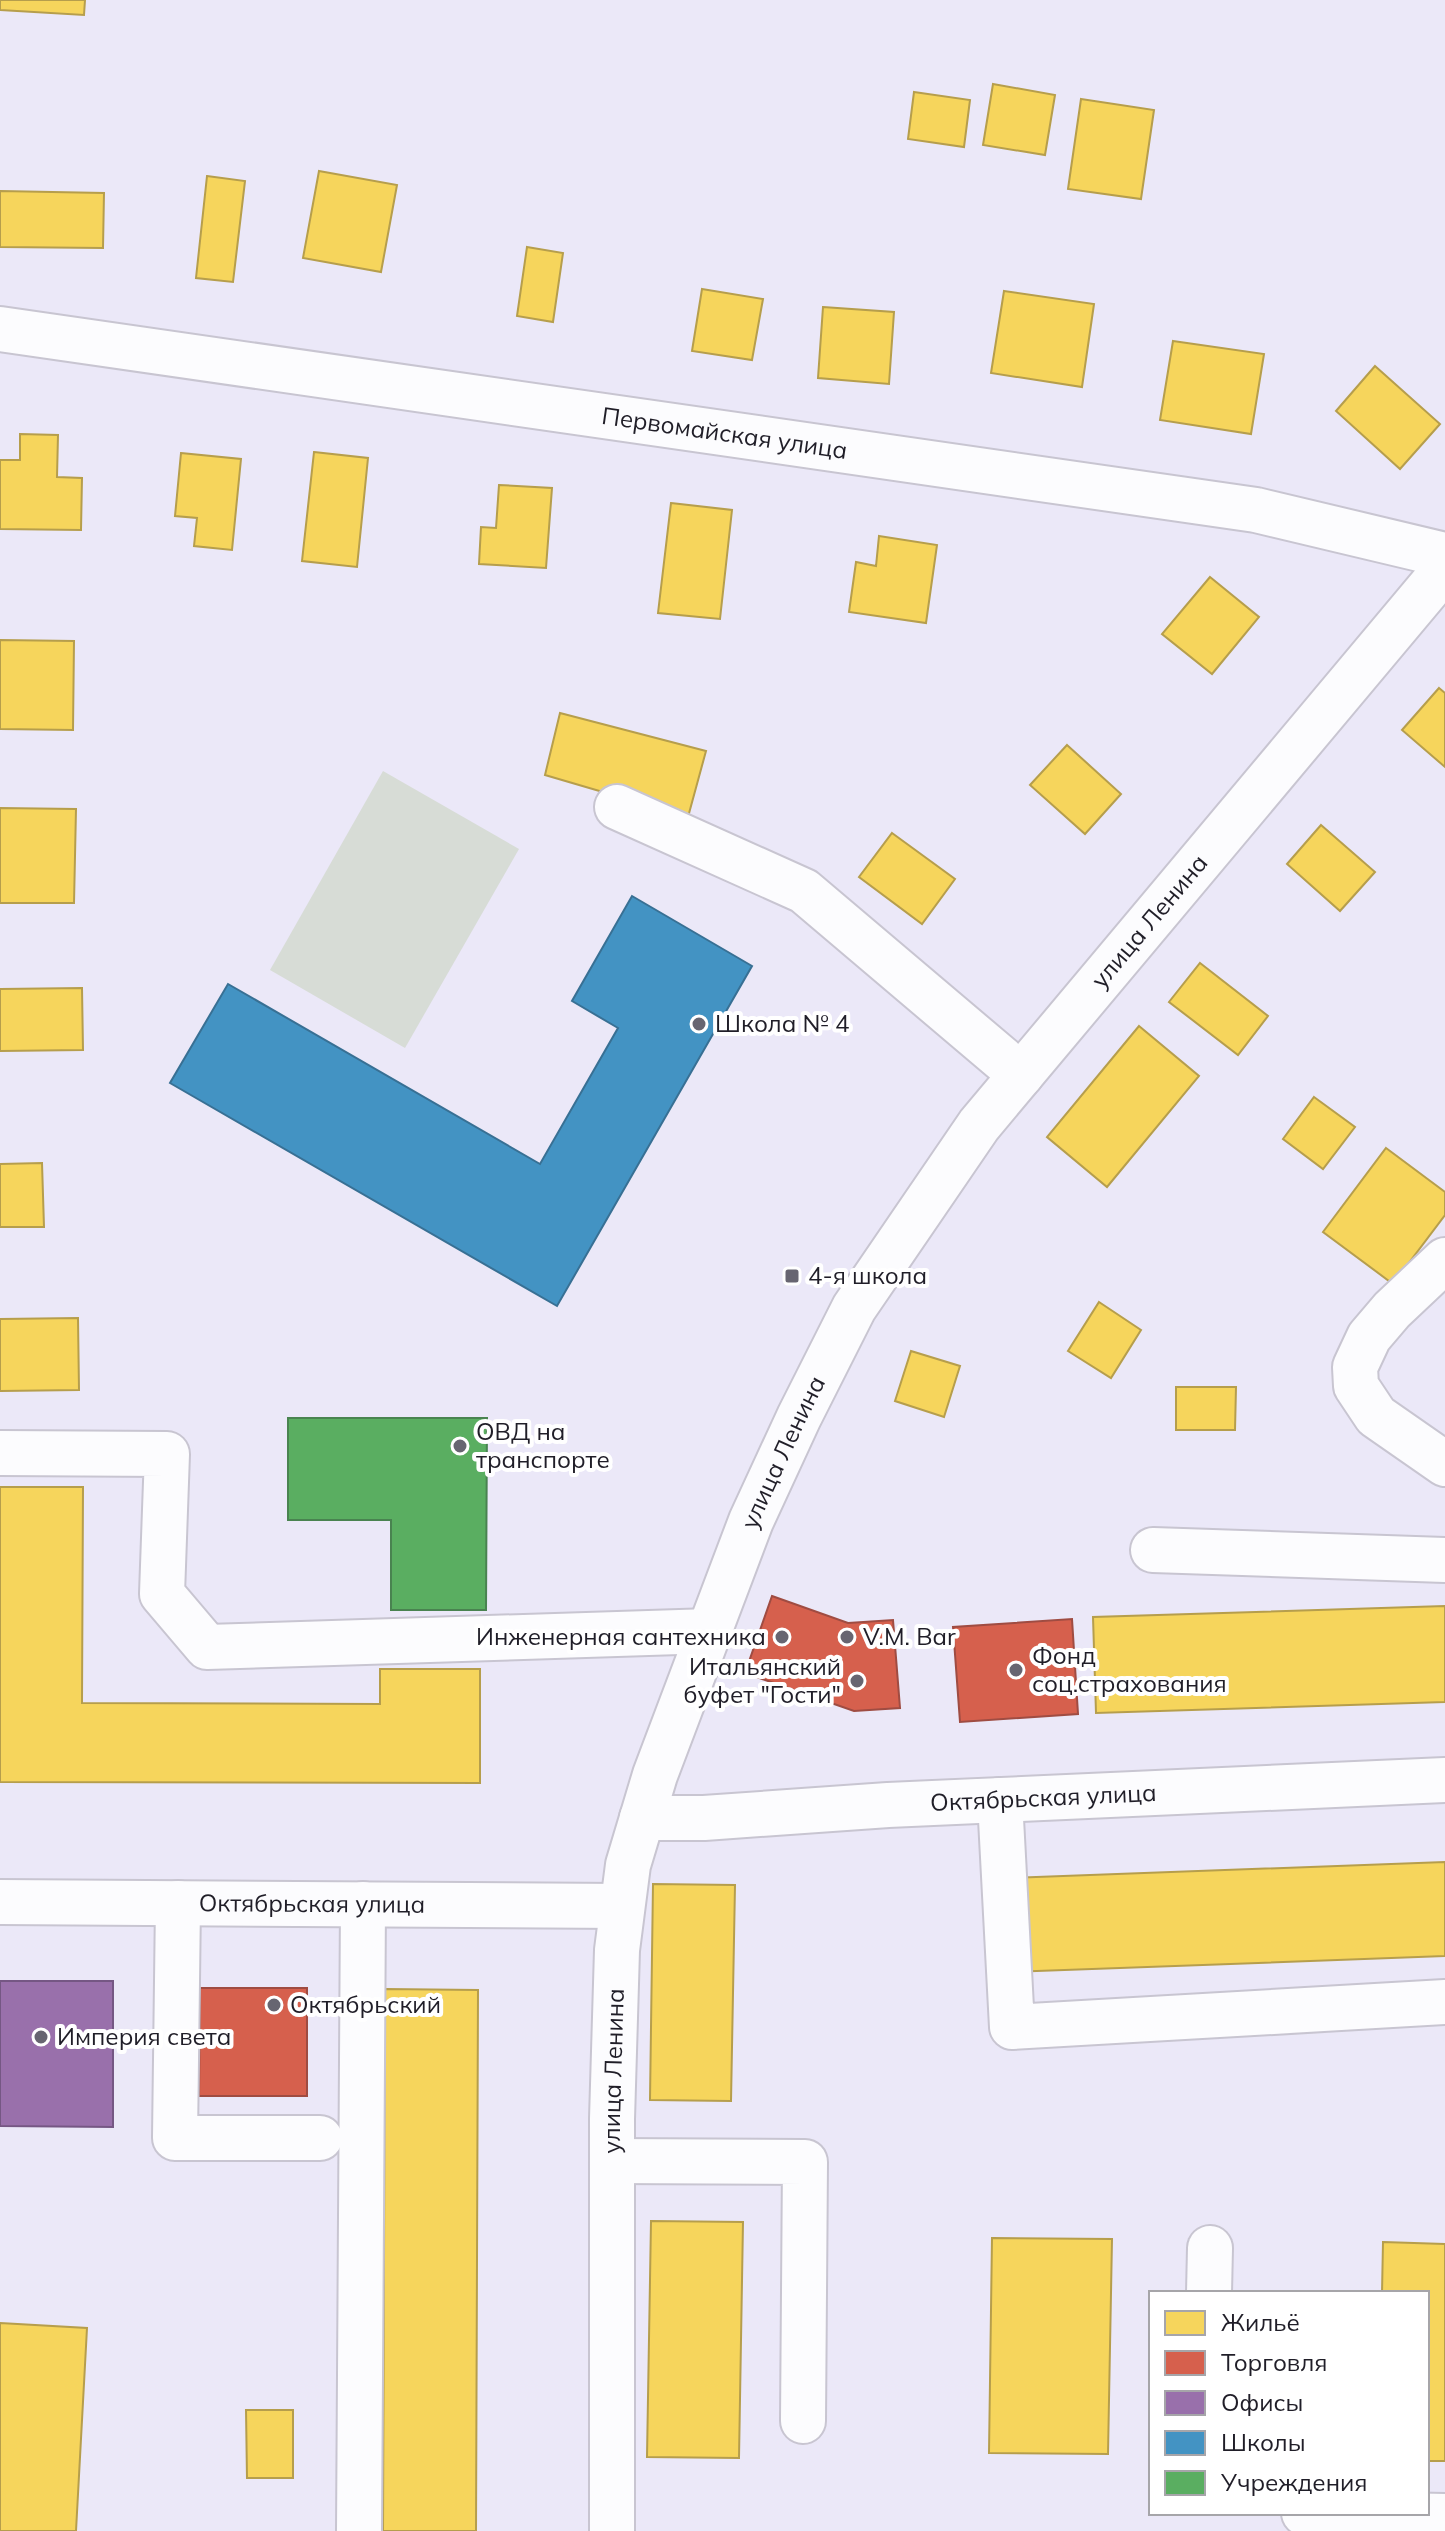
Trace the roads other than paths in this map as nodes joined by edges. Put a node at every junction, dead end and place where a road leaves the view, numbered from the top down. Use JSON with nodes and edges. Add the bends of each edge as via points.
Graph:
{"nodes":[{"id":1,"x":0,"y":329,"type":"edge"},
{"id":2,"x":1445,"y":555,"type":"edge"},
{"id":3,"x":1445,"y":569,"type":"edge"},
{"id":4,"x":617,"y":807,"type":"dead end"},
{"id":5,"x":1021,"y":1075,"type":"junction"},
{"id":6,"x":1445,"y":1260,"type":"edge"},
{"id":7,"x":0,"y":1453,"type":"edge"},
{"id":8,"x":1445,"y":1464,"type":"edge"},
{"id":9,"x":1153,"y":1550,"type":"dead end"},
{"id":10,"x":1445,"y":1560,"type":"edge"},
{"id":11,"x":711,"y":1631,"type":"junction"},
{"id":12,"x":1445,"y":1780,"type":"edge"},
{"id":13,"x":1000,"y":1800,"type":"junction"},
{"id":14,"x":642,"y":1818,"type":"junction"},
{"id":15,"x":0,"y":1902,"type":"edge"},
{"id":16,"x":178,"y":1903,"type":"junction"},
{"id":17,"x":363,"y":1904,"type":"junction"},
{"id":18,"x":622,"y":1906,"type":"junction"},
{"id":19,"x":1445,"y":2002,"type":"edge"},
{"id":20,"x":320,"y":2138,"type":"dead end"},
{"id":21,"x":612,"y":2161,"type":"junction"},
{"id":22,"x":1210,"y":2248,"type":"dead end"},
{"id":23,"x":1209,"y":2291,"type":"edge"},
{"id":24,"x":803,"y":2421,"type":"dead end"},
{"id":25,"x":1322,"y":2515,"type":"edge"},
{"id":26,"x":1445,"y":2516,"type":"edge"},
{"id":27,"x":1392,"y":2523,"type":"edge"},
{"id":28,"x":359,"y":2531,"type":"edge"},
{"id":29,"x":612,"y":2531,"type":"edge"}],
"edges":[{"from":1,"to":2,"type":"main road","name":"Первомайская улица","via":[[1256,510]]},
{"from":3,"to":5,"type":"main road","name":"улица Ленина"},
{"from":4,"to":5,"type":"main road","via":[[804,891]]},
{"from":5,"to":11,"type":"main road","name":"улица Ленина","via":[[979,1125],[854,1308],[751,1521]]},
{"from":6,"to":8,"type":"main road","via":[[1369,1337],[1355,1367],[1356,1386],[1376,1416]]},
{"from":7,"to":11,"type":"main road","via":[[167,1454],[162,1594],[207,1647]]},
{"from":9,"to":10,"type":"main road"},
{"from":11,"to":14,"type":"main road","name":"улица Ленина"},
{"from":12,"to":13,"type":"main road","name":"Октябрьская улица"},
{"from":13,"to":14,"type":"main road","name":"Октябрьская улица"},
{"from":13,"to":19,"type":"main road","via":[[1012,2027]]},
{"from":14,"to":18,"type":"main road","name":"улица Ленина"},
{"from":15,"to":16,"type":"main road","name":"Октябрьская улица"},
{"from":16,"to":17,"type":"main road","name":"Октябрьская улица"},
{"from":16,"to":20,"type":"main road","via":[[175,2138]]},
{"from":17,"to":18,"type":"main road","name":"Октябрьская улица"},
{"from":17,"to":28,"type":"main road"},
{"from":18,"to":21,"type":"main road","name":"улица Ленина"},
{"from":21,"to":24,"type":"main road","via":[[805,2162]]},
{"from":21,"to":29,"type":"main road","name":"улица Ленина"},
{"from":22,"to":23,"type":"main road"},
{"from":25,"to":27,"type":"main road"},
{"from":26,"to":27,"type":"main road"}]}
